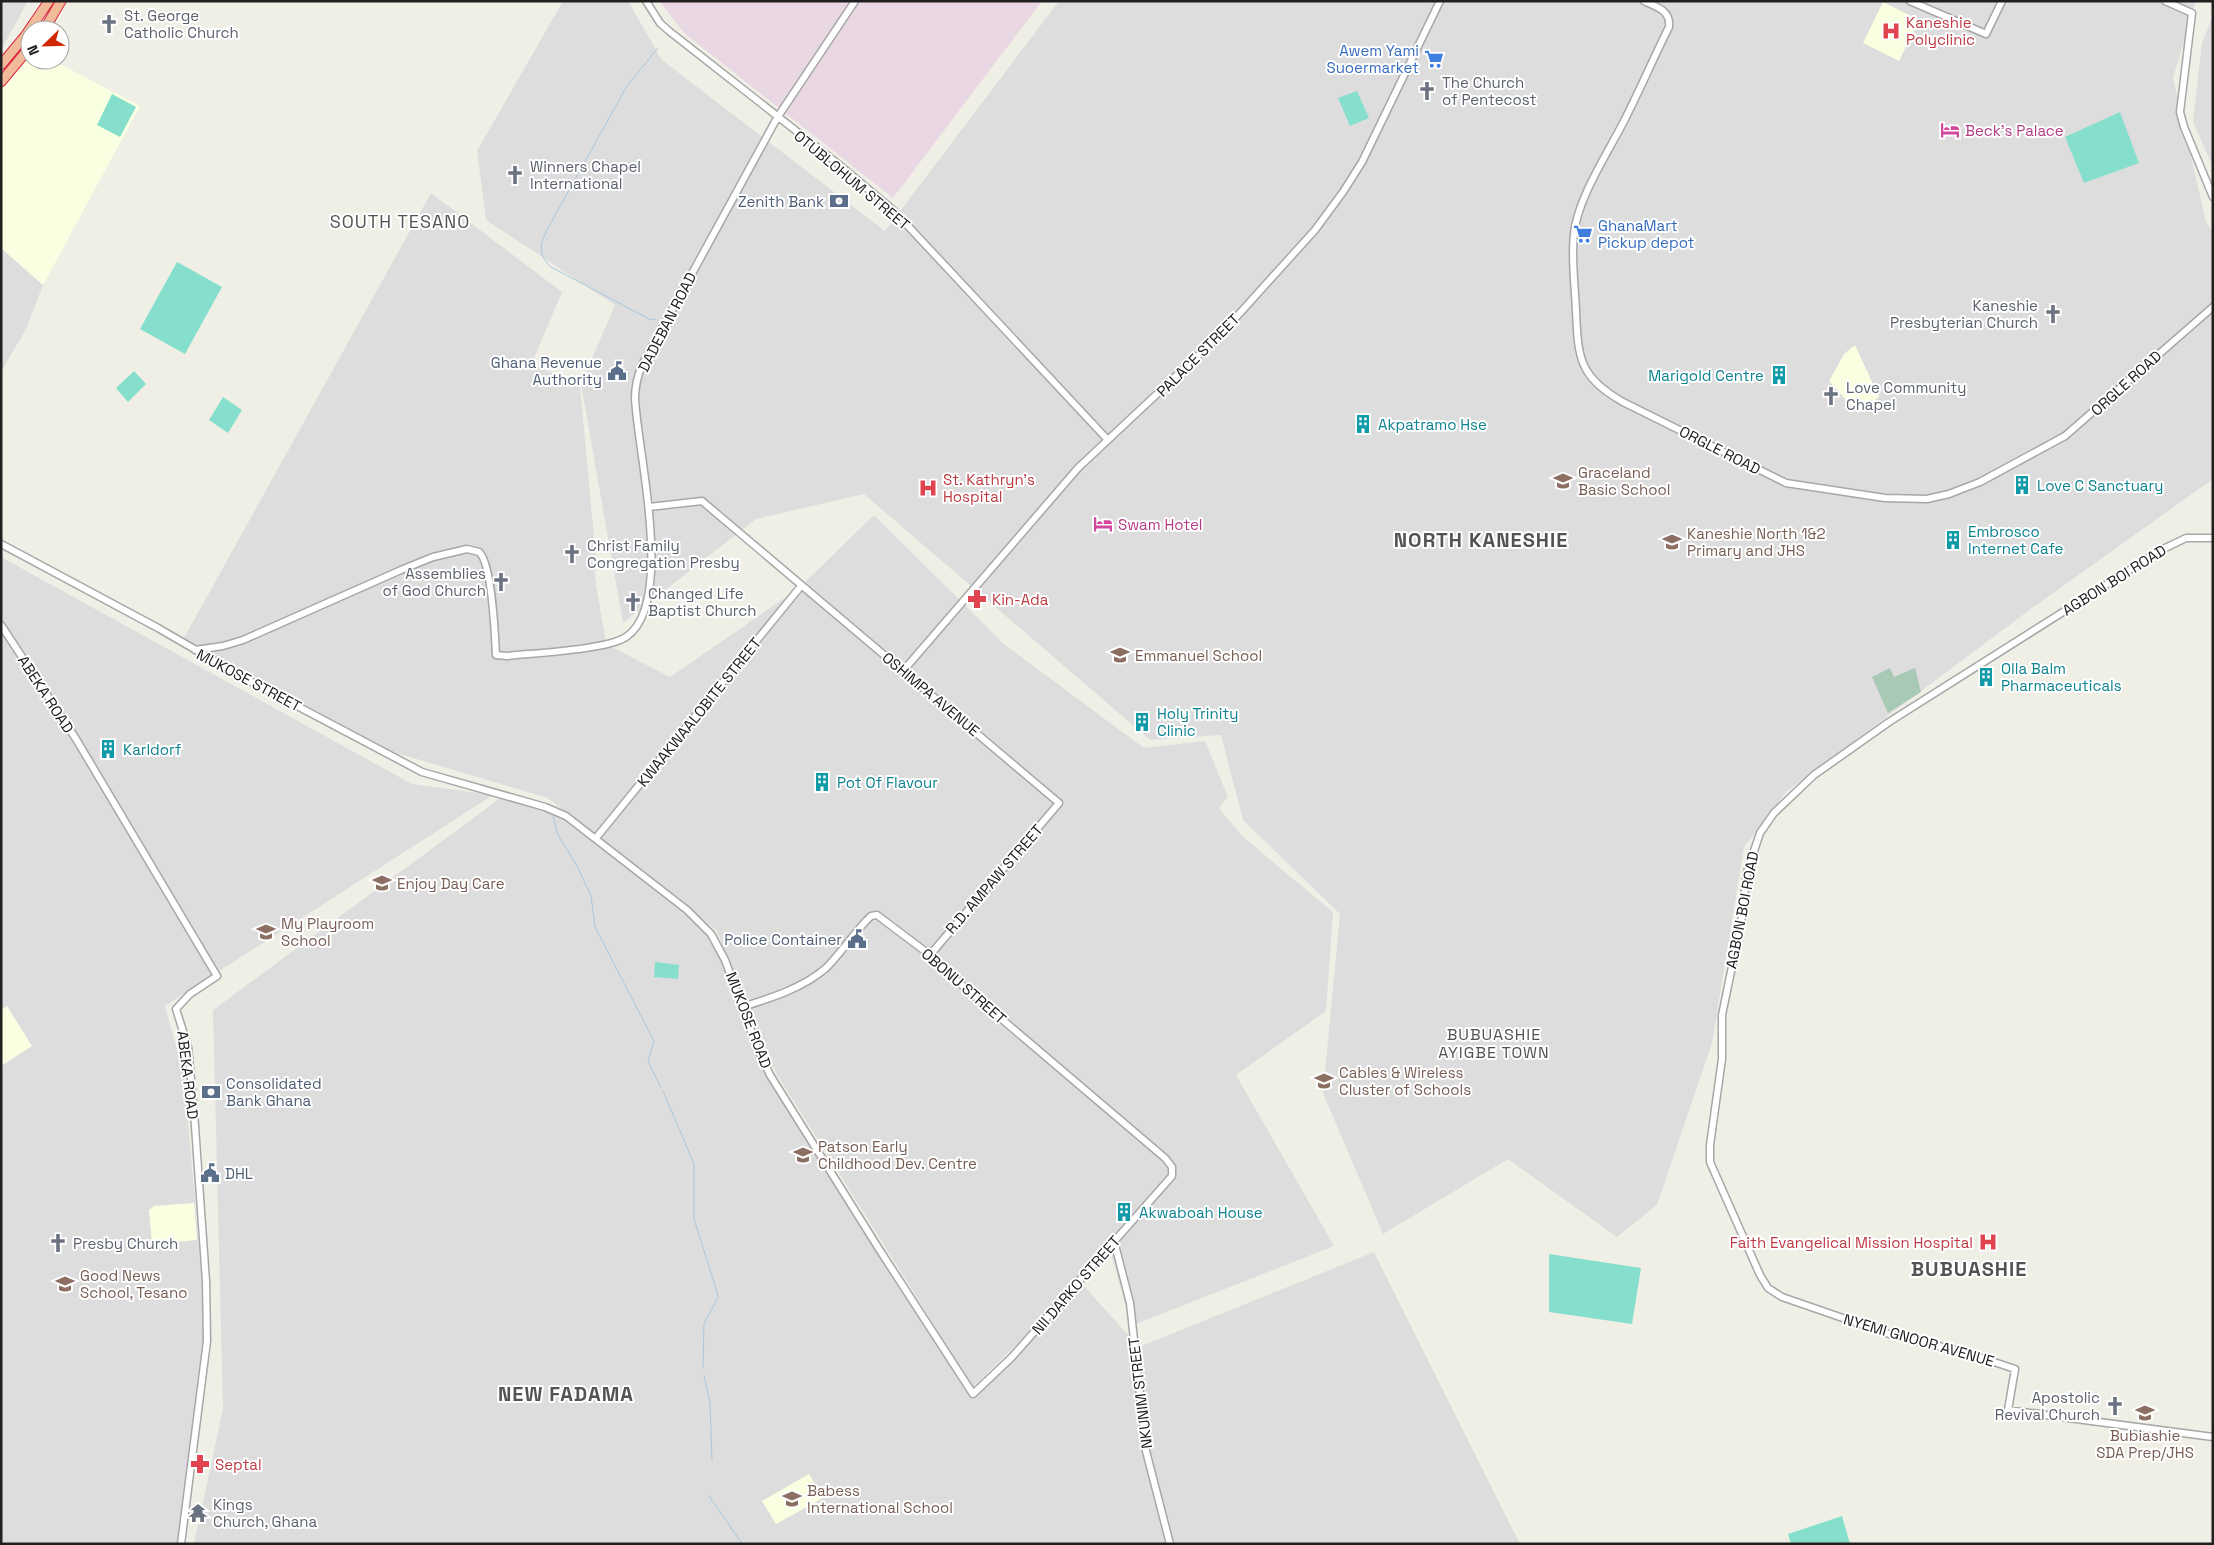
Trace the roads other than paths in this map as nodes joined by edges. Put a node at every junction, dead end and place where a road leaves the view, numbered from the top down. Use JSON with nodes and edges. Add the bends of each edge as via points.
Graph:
{"nodes":[{"id":1,"x":48,"y":1,"type":"edge"},
{"id":2,"x":62,"y":1,"type":"edge"},
{"id":3,"x":646,"y":1,"type":"edge"},
{"id":4,"x":855,"y":1,"type":"edge"},
{"id":5,"x":1440,"y":1,"type":"edge"},
{"id":6,"x":1644,"y":1,"type":"edge"},
{"id":7,"x":1910,"y":1,"type":"edge"},
{"id":8,"x":2002,"y":1,"type":"edge"},
{"id":9,"x":2165,"y":1,"type":"edge"},
{"id":10,"x":50,"y":20,"type":"edge"},
{"id":11,"x":20,"y":59,"type":"edge"},
{"id":12,"x":1,"y":65,"type":"edge"},
{"id":13,"x":1,"y":82,"type":"edge"},
{"id":14,"x":777,"y":118,"type":"junction"},
{"id":15,"x":2213,"y":197,"type":"edge"},
{"id":16,"x":2213,"y":307,"type":"edge"},
{"id":17,"x":1107,"y":439,"type":"junction"},
{"id":18,"x":649,"y":507,"type":"junction"},
{"id":19,"x":2213,"y":538,"type":"edge"},
{"id":20,"x":1,"y":544,"type":"edge"},
{"id":21,"x":801,"y":586,"type":"junction"},
{"id":22,"x":1,"y":625,"type":"edge"},
{"id":23,"x":194,"y":650,"type":"junction"},
{"id":24,"x":903,"y":671,"type":"junction"},
{"id":25,"x":505,"y":795,"type":"joint"},
{"id":26,"x":1059,"y":803,"type":"joint"},
{"id":27,"x":596,"y":838,"type":"junction"},
{"id":28,"x":930,"y":955,"type":"junction"},
{"id":29,"x":742,"y":1007,"type":"junction"},
{"id":30,"x":1173,"y":1171,"type":"joint"},
{"id":31,"x":1114,"y":1241,"type":"junction"},
{"id":32,"x":1768,"y":1288,"type":"joint"},
{"id":33,"x":973,"y":1394,"type":"joint"},
{"id":34,"x":2213,"y":1437,"type":"edge"},
{"id":35,"x":181,"y":1544,"type":"edge"},
{"id":36,"x":1170,"y":1544,"type":"edge"}],
"edges":[{"from":1,"to":12,"type":"highway"},
{"from":2,"to":10,"type":"highway"},
{"from":3,"to":14,"type":"street","name":"OTUBLOHUM STREET","via":[[660,23]]},
{"from":4,"to":14,"type":"street","name":"DADEBAN ROAD"},
{"from":5,"to":17,"type":"street","name":"PALACE STREET","via":[[1362,162],[1315,230],[1216,339]]},
{"from":6,"to":16,"type":"street","name":"ORGLE ROAD","via":[[1666,13],[1670,18],[1669,27],[1603,156],[1578,214],[1574,233],[1578,349],[1585,368],[1602,390],[1623,402],[1786,483],[1885,498],[1926,499],[1980,482],[2064,436]]},
{"from":7,"to":8,"type":"street","via":[[1986,34]]},
{"from":9,"to":15,"type":"street","via":[[2192,13],[2180,112]]},
{"from":11,"to":13,"type":"highway"},
{"from":14,"to":17,"type":"street","name":"OTUBLOHUM STREET","via":[[893,210]]},
{"from":14,"to":18,"type":"street","name":"DADEBAN ROAD","via":[[642,365],[635,399]]},
{"from":17,"to":24,"type":"street","name":"PALACE STREET","via":[[1078,468]]},
{"from":18,"to":21,"type":"street","name":"OSHIMPA AVENUE","via":[[702,501]]},
{"from":18,"to":23,"type":"street","name":"DADEBAN ROAD","via":[[652,557],[647,604],[628,636],[606,644],[496,655],[484,558],[481,553],[467,549],[433,557],[401,570],[273,629],[223,646]]},
{"from":19,"to":32,"type":"street","name":"AGBON BOI ROAD","via":[[2193,537],[2168,545],[1889,722],[1814,775],[1780,807],[1760,833],[1747,872],[1739,930],[1723,1002],[1722,1059],[1710,1162]]},
{"from":20,"to":23,"type":"street","name":"MUKOSE STREET"},
{"from":21,"to":24,"type":"street","name":"OSHIMPA AVENUE"},
{"from":21,"to":27,"type":"street","name":"KWAAKWAALOBITE STREET"},
{"from":22,"to":35,"type":"street","name":"ABEKA ROAD","via":[[76,739],[217,976],[194,991],[176,1009],[188,1047],[206,1281],[207,1341]]},
{"from":23,"to":25,"type":"street","name":"MUKOSE STREET","via":[[422,772]]},
{"from":24,"to":26,"type":"street","name":"OSHIMPA AVENUE"},
{"from":25,"to":27,"type":"street","name":"MUKOSE ROAD","via":[[559,812]]},
{"from":26,"to":28,"type":"street","name":"R.D. AMPAW STREET"},
{"from":27,"to":29,"type":"street","name":"MUKOSE ROAD","via":[[706,928],[720,948]]},
{"from":28,"to":29,"type":"street","name":"OBONU STREET","via":[[874,915],[823,970],[798,986]]},
{"from":28,"to":30,"type":"street","name":"OBONU STREET","via":[[1165,1158]]},
{"from":29,"to":33,"type":"street","name":"MUKOSE ROAD","via":[[770,1075]]},
{"from":30,"to":31,"type":"street","name":"NII DARKO STREET","via":[[1167,1182]]},
{"from":31,"to":33,"type":"street","name":"NII DARKO STREET","via":[[1012,1357]]},
{"from":31,"to":36,"type":"street","name":"NKUNIM STREET","via":[[1130,1303],[1146,1451]]},
{"from":32,"to":34,"type":"street","name":"NYEMI GNOOR AVENUE","via":[[1782,1297],[1894,1336],[1975,1355],[2015,1369],[2008,1410]]}]}
